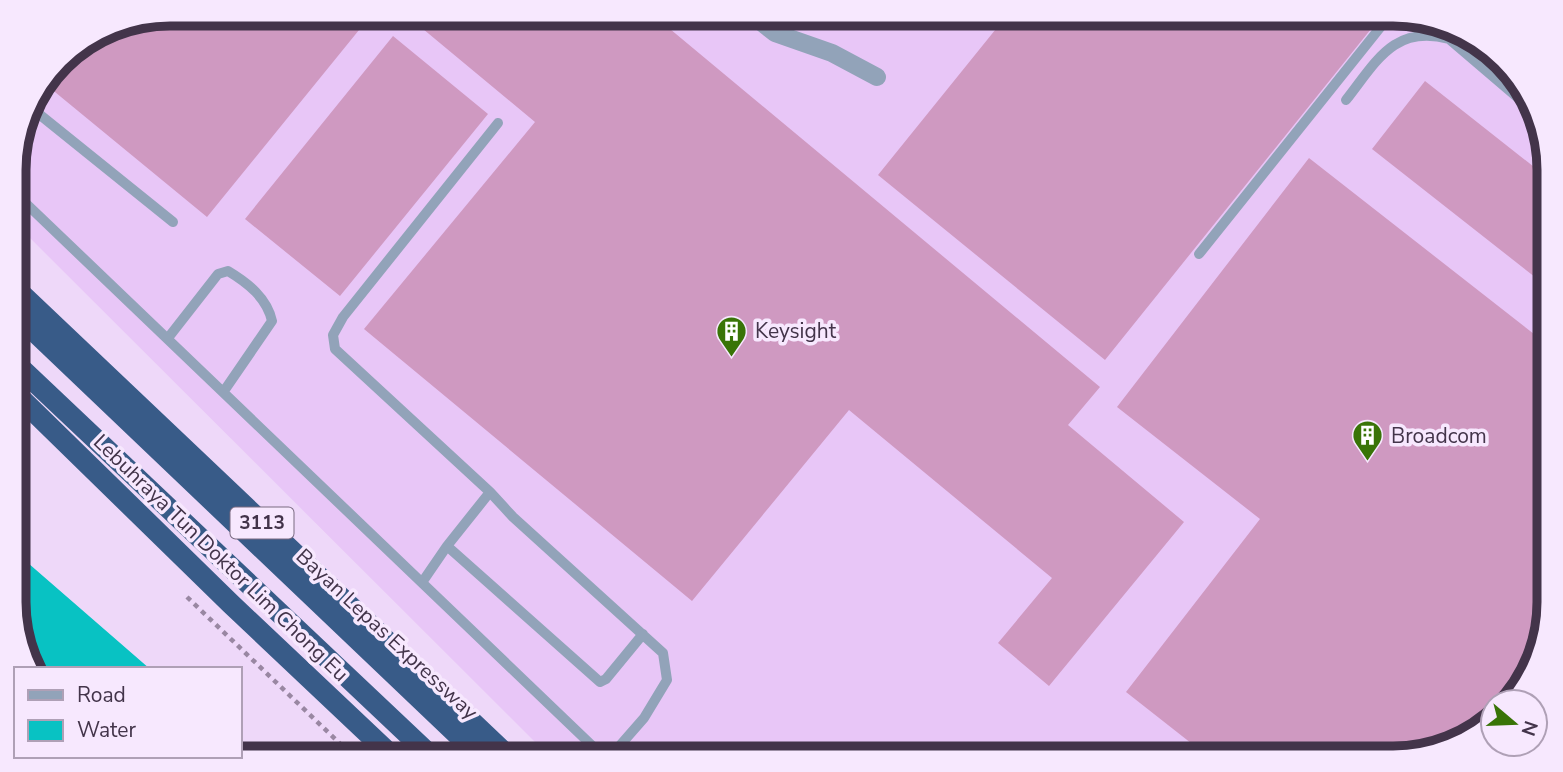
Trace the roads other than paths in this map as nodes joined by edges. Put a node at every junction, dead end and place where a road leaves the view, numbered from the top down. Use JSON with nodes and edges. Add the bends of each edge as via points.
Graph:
{"nodes":[{"id":1,"x":780,"y":26,"type":"edge"},
{"id":2,"x":1381,"y":26,"type":"edge"},
{"id":3,"x":767,"y":27,"type":"edge"},
{"id":4,"x":775,"y":33,"type":"junction"},
{"id":5,"x":877,"y":77,"type":"dead end"},
{"id":6,"x":1515,"y":96,"type":"edge"},
{"id":7,"x":1346,"y":100,"type":"dead end"},
{"id":8,"x":38,"y":113,"type":"edge"},
{"id":9,"x":498,"y":123,"type":"dead end"},
{"id":10,"x":27,"y":203,"type":"edge"},
{"id":11,"x":173,"y":222,"type":"dead end"},
{"id":12,"x":1199,"y":254,"type":"dead end"},
{"id":13,"x":27,"y":299,"type":"edge"},
{"id":14,"x":27,"y":324,"type":"edge"},
{"id":15,"x":168,"y":338,"type":"junction"},
{"id":16,"x":27,"y":374,"type":"edge"},
{"id":17,"x":224,"y":391,"type":"junction"},
{"id":18,"x":26,"y":404,"type":"edge"},
{"id":19,"x":490,"y":492,"type":"junction"},
{"id":20,"x":447,"y":546,"type":"junction"},
{"id":21,"x":423,"y":581,"type":"junction"},
{"id":22,"x":643,"y":634,"type":"junction"},
{"id":23,"x":381,"y":746,"type":"edge"},
{"id":24,"x":420,"y":746,"type":"edge"},
{"id":25,"x":469,"y":746,"type":"edge"},
{"id":26,"x":496,"y":746,"type":"edge"},
{"id":27,"x":594,"y":746,"type":"edge"},
{"id":28,"x":618,"y":746,"type":"edge"}],
"edges":[{"from":1,"to":4,"type":"lane"},
{"from":2,"to":12,"type":"lane"},
{"from":3,"to":4,"type":"street"},
{"from":4,"to":5,"type":"street","via":[[832,52]]},
{"from":6,"to":7,"type":"lane","via":[[1449,39],[1432,34],[1414,35],[1385,51]]},
{"from":8,"to":11,"type":"lane"},
{"from":9,"to":19,"type":"lane","via":[[333,335],[335,349]]},
{"from":10,"to":15,"type":"lane"},
{"from":13,"to":26,"type":"highway","number":"3113"},
{"from":14,"to":25,"type":"highway","name":"Bayan Lepas Expressway","number":"3113"},
{"from":15,"to":17,"type":"lane"},
{"from":15,"to":17,"type":"lane","via":[[218,274],[228,271],[253,290],[269,307],[272,321]]},
{"from":16,"to":24,"type":"highway","number":"3113"},
{"from":17,"to":21,"type":"lane"},
{"from":18,"to":23,"type":"highway","name":"Lebuhraya Tun Doktor Lim Chong Eu"},
{"from":19,"to":20,"type":"lane"},
{"from":19,"to":22,"type":"lane"},
{"from":20,"to":21,"type":"lane"},
{"from":20,"to":22,"type":"lane","via":[[600,682]]},
{"from":21,"to":27,"type":"lane"},
{"from":22,"to":28,"type":"lane","via":[[663,653],[667,680],[644,718]]}]}
